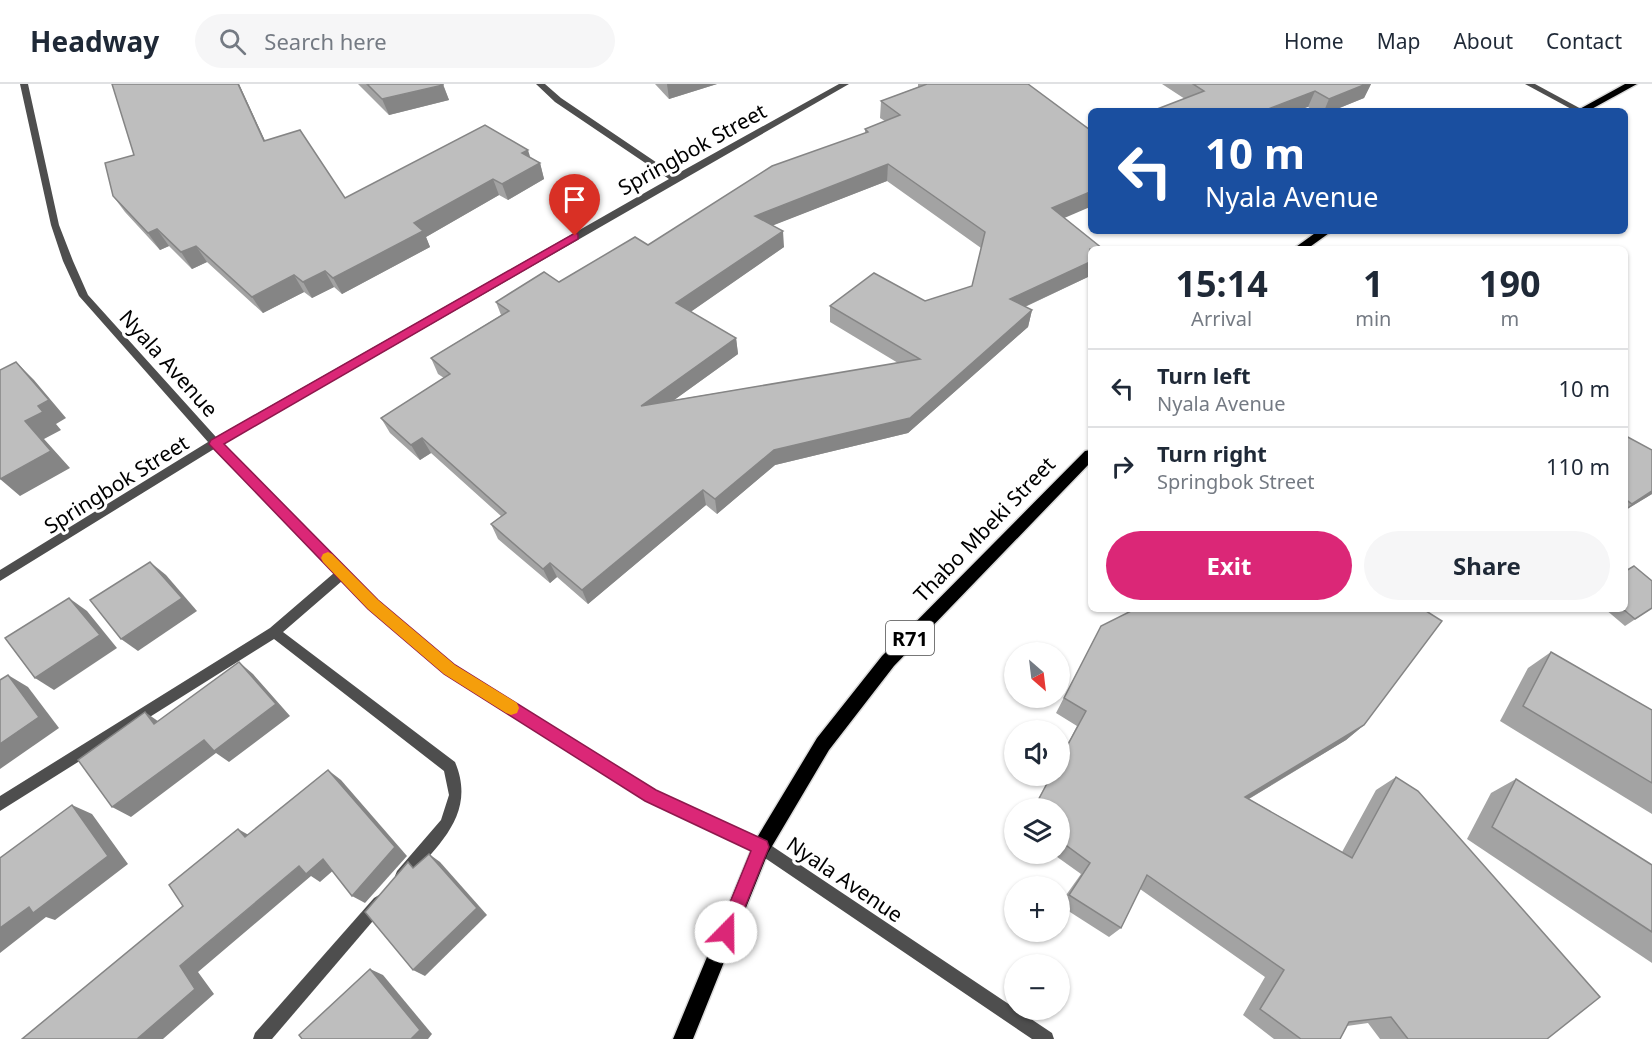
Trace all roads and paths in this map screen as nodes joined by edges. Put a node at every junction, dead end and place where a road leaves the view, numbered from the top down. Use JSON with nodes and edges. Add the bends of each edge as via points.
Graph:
{"nodes":[{"id":1,"x":24,"y":84,"type":"edge"},
{"id":2,"x":540,"y":84,"type":"edge"},
{"id":3,"x":845,"y":84,"type":"edge"},
{"id":4,"x":1529,"y":84,"type":"edge"},
{"id":5,"x":1632,"y":84,"type":"edge"},
{"id":6,"x":1575,"y":108,"type":"edge"},
{"id":7,"x":1587,"y":108,"type":"edge"},
{"id":8,"x":675,"y":179,"type":"junction"},
{"id":9,"x":1322,"y":234,"type":"edge"},
{"id":10,"x":1304,"y":246,"type":"edge"},
{"id":11,"x":215,"y":444,"type":"junction"},
{"id":12,"x":1088,"y":457,"type":"edge"},
{"id":13,"x":342,"y":573,"type":"junction"},
{"id":14,"x":0,"y":576,"type":"edge"},
{"id":15,"x":274,"y":632,"type":"junction"},
{"id":16,"x":0,"y":804,"type":"edge"},
{"id":17,"x":761,"y":847,"type":"junction"},
{"id":18,"x":261,"y":1039,"type":"edge"},
{"id":19,"x":683,"y":1039,"type":"edge"},
{"id":20,"x":1046,"y":1039,"type":"edge"}],
"edges":[{"from":1,"to":11,"type":"street","name":"Nyala Avenue","via":[[55,225],[84,296]]},
{"from":2,"to":8,"type":"street"},
{"from":3,"to":8,"type":"street","name":"Springbok Street"},
{"from":4,"to":6,"type":"street"},
{"from":5,"to":7,"type":"main road"},
{"from":8,"to":11,"type":"street","name":"Springbok Street"},
{"from":9,"to":10,"type":"main road"},
{"from":11,"to":13,"type":"street","name":"Nyala Avenue"},
{"from":11,"to":14,"type":"street","name":"Springbok Street"},
{"from":12,"to":17,"type":"main road","name":"Thabo Mbeki Street","number":"R71","via":[[888,661],[823,744]]},
{"from":13,"to":15,"type":"street"},
{"from":13,"to":17,"type":"street","name":"Nyala Avenue","via":[[373,605],[450,669],[650,795]]},
{"from":15,"to":16,"type":"street"},
{"from":15,"to":18,"type":"street","via":[[450,767],[456,795],[447,824]]},
{"from":17,"to":19,"type":"main road","name":"Thabo Mbeki Street","number":"R71"},
{"from":17,"to":20,"type":"street","name":"Nyala Avenue"}]}
